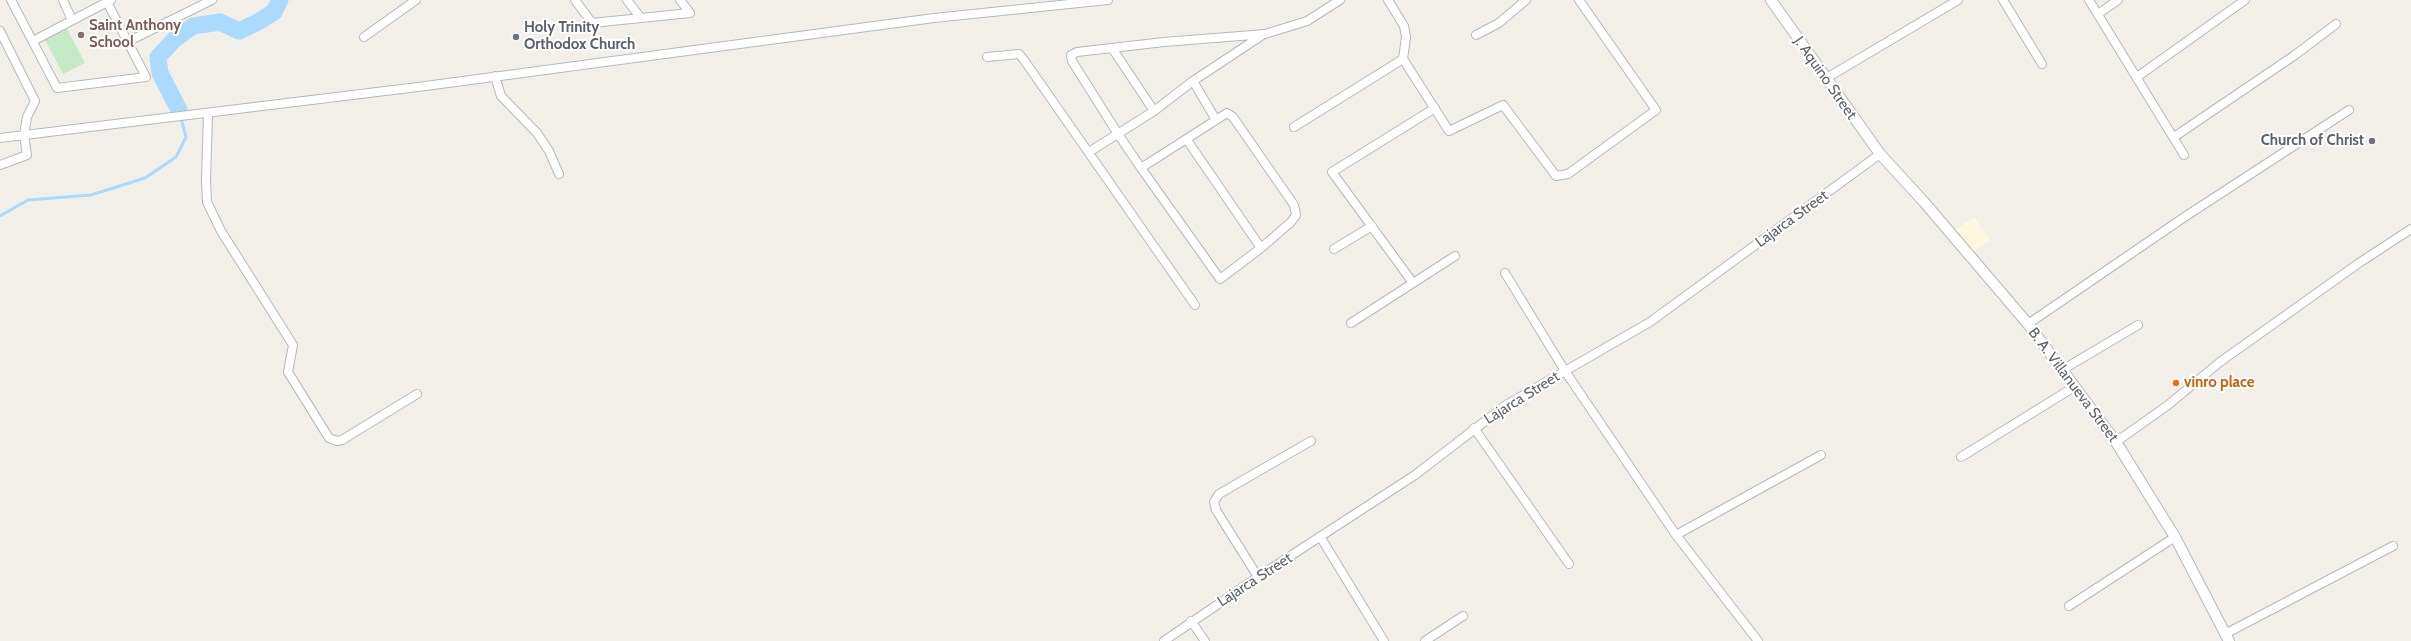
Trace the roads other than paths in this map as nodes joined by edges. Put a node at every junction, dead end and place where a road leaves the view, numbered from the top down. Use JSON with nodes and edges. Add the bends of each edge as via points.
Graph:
{"nodes":[{"id":1,"x":11,"y":0,"type":"edge"},
{"id":2,"x":63,"y":0,"type":"edge"},
{"id":3,"x":212,"y":0,"type":"edge"},
{"id":4,"x":416,"y":0,"type":"edge"},
{"id":5,"x":575,"y":0,"type":"edge"},
{"id":6,"x":627,"y":0,"type":"edge"},
{"id":7,"x":680,"y":0,"type":"edge"},
{"id":8,"x":1108,"y":0,"type":"edge"},
{"id":9,"x":1340,"y":0,"type":"edge"},
{"id":10,"x":1388,"y":0,"type":"edge"},
{"id":11,"x":1526,"y":0,"type":"edge"},
{"id":12,"x":1579,"y":0,"type":"edge"},
{"id":13,"x":1771,"y":0,"type":"edge"},
{"id":14,"x":1958,"y":0,"type":"edge"},
{"id":15,"x":2003,"y":0,"type":"edge"},
{"id":16,"x":2089,"y":0,"type":"edge"},
{"id":17,"x":2118,"y":0,"type":"edge"},
{"id":18,"x":2246,"y":0,"type":"edge"},
{"id":19,"x":110,"y":1,"type":"edge"},
{"id":20,"x":2098,"y":14,"type":"junction"},
{"id":21,"x":640,"y":17,"type":"junction"},
{"id":22,"x":72,"y":20,"type":"junction"},
{"id":23,"x":2336,"y":24,"type":"dead end"},
{"id":24,"x":0,"y":31,"type":"edge"},
{"id":25,"x":1264,"y":34,"type":"junction"},
{"id":26,"x":1476,"y":35,"type":"dead end"},
{"id":27,"x":364,"y":37,"type":"dead end"},
{"id":28,"x":33,"y":41,"type":"junction"},
{"id":29,"x":127,"y":42,"type":"junction"},
{"id":30,"x":1112,"y":48,"type":"junction"},
{"id":31,"x":987,"y":57,"type":"dead end"},
{"id":32,"x":1403,"y":59,"type":"junction"},
{"id":33,"x":2042,"y":64,"type":"dead end"},
{"id":34,"x":495,"y":76,"type":"junction"},
{"id":35,"x":2137,"y":77,"type":"junction"},
{"id":36,"x":1825,"y":79,"type":"junction"},
{"id":37,"x":1193,"y":81,"type":"junction"},
{"id":38,"x":1434,"y":108,"type":"junction"},
{"id":39,"x":2349,"y":110,"type":"dead end"},
{"id":40,"x":1154,"y":111,"type":"junction"},
{"id":41,"x":206,"y":113,"type":"junction"},
{"id":42,"x":1216,"y":120,"type":"junction"},
{"id":43,"x":1294,"y":127,"type":"dead end"},
{"id":44,"x":1118,"y":134,"type":"junction"},
{"id":45,"x":24,"y":135,"type":"junction"},
{"id":46,"x":2174,"y":137,"type":"junction"},
{"id":47,"x":0,"y":138,"type":"edge"},
{"id":48,"x":1187,"y":140,"type":"junction"},
{"id":49,"x":1089,"y":152,"type":"junction"},
{"id":50,"x":1880,"y":154,"type":"junction"},
{"id":51,"x":2184,"y":155,"type":"dead end"},
{"id":52,"x":0,"y":165,"type":"edge"},
{"id":53,"x":1141,"y":168,"type":"junction"},
{"id":54,"x":559,"y":174,"type":"dead end"},
{"id":55,"x":1372,"y":226,"type":"junction"},
{"id":56,"x":2411,"y":229,"type":"edge"},
{"id":57,"x":1261,"y":248,"type":"junction"},
{"id":58,"x":1334,"y":249,"type":"dead end"},
{"id":59,"x":1455,"y":256,"type":"dead end"},
{"id":60,"x":1505,"y":273,"type":"dead end"},
{"id":61,"x":1413,"y":283,"type":"junction"},
{"id":62,"x":1194,"y":305,"type":"dead end"},
{"id":63,"x":1351,"y":322,"type":"dead end"},
{"id":64,"x":2028,"y":324,"type":"junction"},
{"id":65,"x":2138,"y":325,"type":"dead end"},
{"id":66,"x":2062,"y":370,"type":"junction"},
{"id":67,"x":1564,"y":371,"type":"junction"},
{"id":68,"x":2074,"y":386,"type":"junction"},
{"id":69,"x":417,"y":394,"type":"dead end"},
{"id":70,"x":1474,"y":428,"type":"junction"},
{"id":71,"x":1311,"y":441,"type":"dead end"},
{"id":72,"x":2116,"y":442,"type":"junction"},
{"id":73,"x":1821,"y":456,"type":"dead end"},
{"id":74,"x":1961,"y":457,"type":"dead end"},
{"id":75,"x":1676,"y":534,"type":"junction"},
{"id":76,"x":2174,"y":537,"type":"junction"},
{"id":77,"x":1321,"y":538,"type":"junction"},
{"id":78,"x":2393,"y":546,"type":"dead end"},
{"id":79,"x":1569,"y":564,"type":"dead end"},
{"id":80,"x":1258,"y":577,"type":"junction"},
{"id":81,"x":2069,"y":606,"type":"dead end"},
{"id":82,"x":1463,"y":616,"type":"dead end"},
{"id":83,"x":1192,"y":621,"type":"junction"},
{"id":84,"x":2227,"y":637,"type":"edge"},
{"id":85,"x":1166,"y":641,"type":"edge"},
{"id":86,"x":1205,"y":641,"type":"edge"},
{"id":87,"x":1384,"y":641,"type":"edge"},
{"id":88,"x":1425,"y":641,"type":"edge"},
{"id":89,"x":1758,"y":641,"type":"edge"}],
"edges":[{"from":1,"to":28,"type":"street"},
{"from":2,"to":22,"type":"street"},
{"from":3,"to":29,"type":"street"},
{"from":4,"to":27,"type":"street"},
{"from":5,"to":21,"type":"street","via":[[592,23]]},
{"from":6,"to":21,"type":"street"},
{"from":7,"to":21,"type":"street","via":[[690,13]]},
{"from":8,"to":34,"type":"street","via":[[934,18]]},
{"from":9,"to":25,"type":"street","via":[[1307,21]]},
{"from":10,"to":32,"type":"street","via":[[1404,26],[1406,36]]},
{"from":11,"to":26,"type":"street","via":[[1499,23]]},
{"from":12,"to":38,"type":"street","via":[[1656,110],[1622,133],[1601,152],[1568,174],[1556,176],[1503,105],[1449,131]]},
{"from":13,"to":36,"type":"street","name":"J. Aquino Street"},
{"from":14,"to":36,"type":"street"},
{"from":15,"to":33,"type":"street"},
{"from":16,"to":20,"type":"street"},
{"from":17,"to":20,"type":"street"},
{"from":18,"to":35,"type":"street"},
{"from":19,"to":22,"type":"street"},
{"from":19,"to":29,"type":"street"},
{"from":20,"to":35,"type":"street"},
{"from":22,"to":28,"type":"street"},
{"from":23,"to":46,"type":"street"},
{"from":24,"to":45,"type":"street","via":[[35,97],[27,117]]},
{"from":25,"to":30,"type":"street"},
{"from":25,"to":37,"type":"street"},
{"from":28,"to":29,"type":"street","via":[[57,88],[146,77]]},
{"from":30,"to":40,"type":"street"},
{"from":30,"to":44,"type":"street","via":[[1076,52],[1071,55],[1072,61]]},
{"from":31,"to":49,"type":"street","via":[[1019,54]]},
{"from":32,"to":38,"type":"street"},
{"from":32,"to":43,"type":"street"},
{"from":34,"to":41,"type":"street"},
{"from":34,"to":54,"type":"street","via":[[501,96],[537,133],[549,151]]},
{"from":35,"to":46,"type":"street"},
{"from":36,"to":50,"type":"street","name":"J. Aquino Street"},
{"from":37,"to":40,"type":"street"},
{"from":37,"to":42,"type":"street"},
{"from":38,"to":55,"type":"street","via":[[1332,172]]},
{"from":39,"to":64,"type":"street","via":[[2186,216]]},
{"from":40,"to":44,"type":"street"},
{"from":41,"to":45,"type":"street"},
{"from":41,"to":69,"type":"street","via":[[207,202],[221,230],[293,345],[288,372],[329,438],[342,440]]},
{"from":42,"to":48,"type":"street"},
{"from":42,"to":57,"type":"street","via":[[1227,113],[1233,117],[1294,205],[1296,215],[1291,222]]},
{"from":44,"to":49,"type":"street"},
{"from":44,"to":53,"type":"street"},
{"from":45,"to":47,"type":"street"},
{"from":45,"to":52,"type":"street","via":[[26,156]]},
{"from":46,"to":51,"type":"street"},
{"from":48,"to":53,"type":"street"},
{"from":48,"to":57,"type":"street"},
{"from":49,"to":62,"type":"street"},
{"from":50,"to":64,"type":"street","name":"B. A. Villanueva Street"},
{"from":50,"to":67,"type":"street","name":"Lajarca Street","via":[[1650,322]]},
{"from":53,"to":57,"type":"street","via":[[1220,279]]},
{"from":55,"to":58,"type":"street"},
{"from":55,"to":61,"type":"street"},
{"from":56,"to":72,"type":"street","via":[[2359,262]]},
{"from":59,"to":61,"type":"street"},
{"from":60,"to":67,"type":"street"},
{"from":61,"to":63,"type":"street"},
{"from":64,"to":66,"type":"street","name":"B. A. Villanueva Street"},
{"from":65,"to":66,"type":"street"},
{"from":66,"to":68,"type":"street","name":"B. A. Villanueva Street"},
{"from":67,"to":70,"type":"street","name":"Lajarca Street","via":[[1506,405]]},
{"from":67,"to":75,"type":"street"},
{"from":68,"to":72,"type":"street","name":"B. A. Villanueva Street"},
{"from":68,"to":74,"type":"street"},
{"from":70,"to":77,"type":"street","name":"Lajarca Street","via":[[1415,475]]},
{"from":70,"to":79,"type":"street"},
{"from":71,"to":80,"type":"street","via":[[1218,494],[1214,502],[1216,510]]},
{"from":72,"to":76,"type":"street","name":"B. A. Villanueva Street"},
{"from":73,"to":75,"type":"street"},
{"from":75,"to":89,"type":"street"},
{"from":76,"to":81,"type":"street"},
{"from":76,"to":84,"type":"street","name":"B. A. Villanueva Street"},
{"from":77,"to":80,"type":"street","name":"Lajarca Street"},
{"from":77,"to":87,"type":"street"},
{"from":78,"to":84,"type":"street"},
{"from":80,"to":83,"type":"street","name":"Lajarca Street"},
{"from":82,"to":88,"type":"street"},
{"from":83,"to":85,"type":"street","name":"Lajarca Street"},
{"from":83,"to":86,"type":"street"}]}
